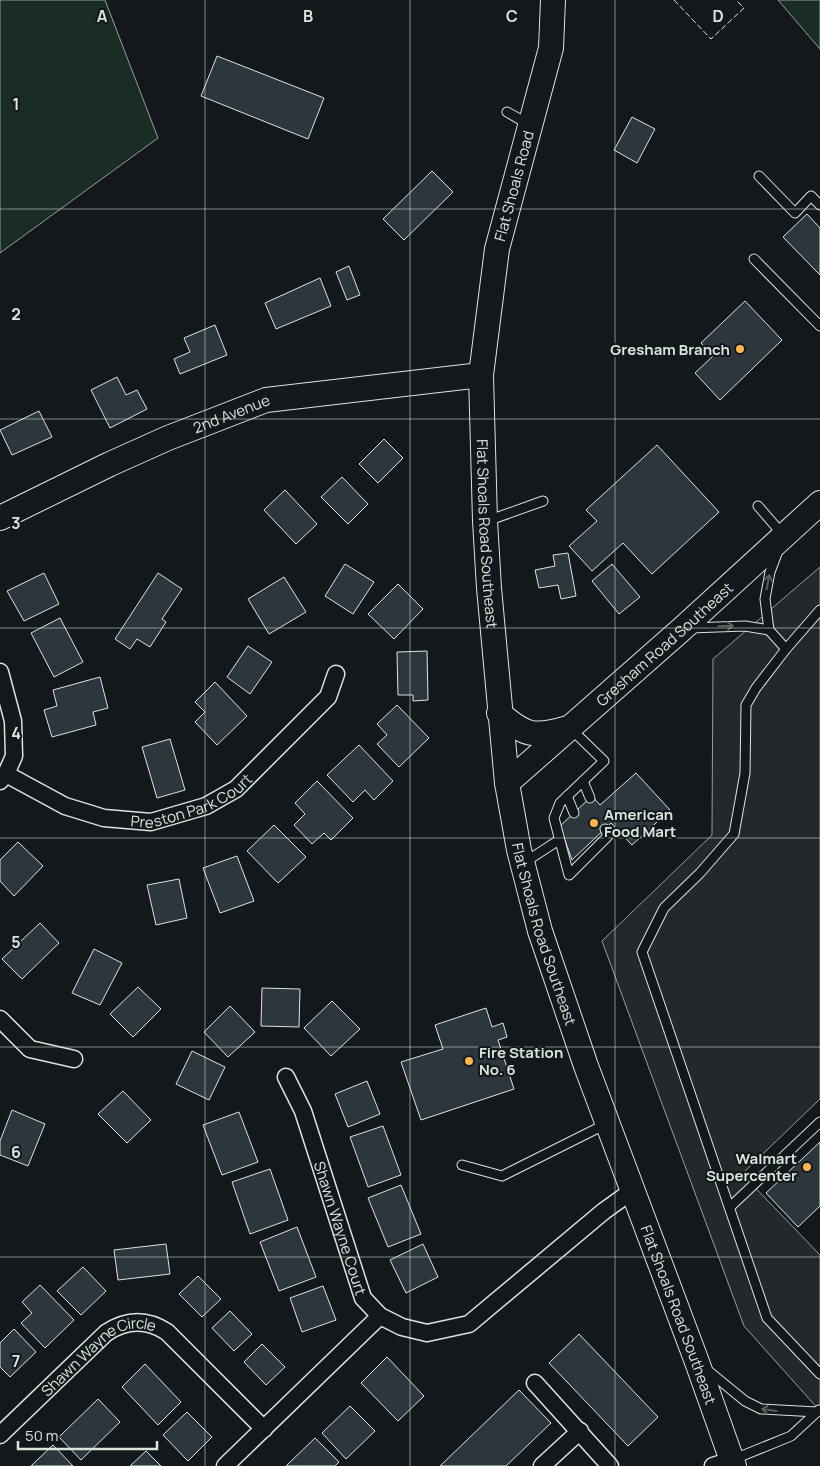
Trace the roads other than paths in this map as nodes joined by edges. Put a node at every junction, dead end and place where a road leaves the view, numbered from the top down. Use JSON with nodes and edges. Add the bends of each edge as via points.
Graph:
{"nodes":[{"id":1,"x":553,"y":0,"type":"edge"},
{"id":2,"x":506,"y":112,"type":"dead end"},
{"id":3,"x":530,"y":125,"type":"junction"},
{"id":4,"x":759,"y":176,"type":"dead end"},
{"id":5,"x":820,"y":206,"type":"edge"},
{"id":6,"x":754,"y":259,"type":"dead end"},
{"id":7,"x":820,"y":326,"type":"edge"},
{"id":8,"x":481,"y":375,"type":"junction"},
{"id":9,"x":543,"y":501,"type":"dead end"},
{"id":10,"x":820,"y":503,"type":"edge"},
{"id":11,"x":758,"y":506,"type":"dead end"},
{"id":12,"x":0,"y":518,"type":"edge"},
{"id":13,"x":485,"y":521,"type":"junction"},
{"id":14,"x":784,"y":536,"type":"junction"},
{"id":15,"x":820,"y":610,"type":"edge"},
{"id":16,"x":682,"y":629,"type":"junction"},
{"id":17,"x":769,"y":630,"type":"junction"},
{"id":18,"x":786,"y":649,"type":"junction"},
{"id":19,"x":0,"y":672,"type":"edge"},
{"id":20,"x":336,"y":674,"type":"dead end"},
{"id":21,"x":499,"y":713,"type":"junction"},
{"id":22,"x":570,"y":728,"type":"junction"},
{"id":23,"x":3,"y":778,"type":"edge"},
{"id":24,"x":583,"y":781,"type":"junction"},
{"id":25,"x":507,"y":783,"type":"junction"},
{"id":26,"x":567,"y":796,"type":"junction"},
{"id":27,"x":590,"y":798,"type":"dead end"},
{"id":28,"x":574,"y":813,"type":"dead end"},
{"id":29,"x":605,"y":829,"type":"dead end"},
{"id":30,"x":559,"y":840,"type":"junction"},
{"id":31,"x":522,"y":864,"type":"junction"},
{"id":32,"x":0,"y":1019,"type":"edge"},
{"id":33,"x":74,"y":1059,"type":"dead end"},
{"id":34,"x":286,"y":1077,"type":"dead end"},
{"id":35,"x":820,"y":1122,"type":"edge"},
{"id":36,"x":608,"y":1123,"type":"junction"},
{"id":37,"x":462,"y":1165,"type":"dead end"},
{"id":38,"x":632,"y":1191,"type":"junction"},
{"id":39,"x":730,"y":1206,"type":"junction"},
{"id":40,"x":380,"y":1316,"type":"junction"},
{"id":41,"x":697,"y":1362,"type":"junction"},
{"id":42,"x":820,"y":1374,"type":"edge"},
{"id":43,"x":535,"y":1383,"type":"dead end"},
{"id":44,"x":819,"y":1411,"type":"edge"},
{"id":45,"x":264,"y":1429,"type":"junction"},
{"id":46,"x":580,"y":1431,"type":"junction"},
{"id":47,"x":0,"y":1435,"type":"edge"},
{"id":48,"x":726,"y":1464,"type":"edge"},
{"id":49,"x":226,"y":1466,"type":"edge"},
{"id":50,"x":542,"y":1466,"type":"edge"},
{"id":51,"x":610,"y":1466,"type":"edge"}],
"edges":[{"from":1,"to":3,"type":"street","name":"Flat Shoals Road","via":[[551,48]]},
{"from":2,"to":3,"type":"lane"},
{"from":3,"to":8,"type":"street","name":"Flat Shoals Road","via":[[497,249]]},
{"from":4,"to":5,"type":"lane","via":[[795,213],[811,196]]},
{"from":6,"to":7,"type":"lane"},
{"from":8,"to":12,"type":"street","name":"2nd Avenue","via":[[266,400],[143,449]]},
{"from":8,"to":13,"type":"street","name":"Flat Shoals Road Southeast"},
{"from":9,"to":13,"type":"lane"},
{"from":10,"to":14,"type":"street","name":"Gresham Road Southeast"},
{"from":11,"to":14,"type":"lane"},
{"from":13,"to":21,"type":"street","name":"Flat Shoals Road Southeast"},
{"from":14,"to":16,"type":"street","name":"Gresham Road Southeast"},
{"from":17,"to":14,"type":"lane","one_way":true,"via":[[765,600],[770,572]]},
{"from":15,"to":18,"type":"lane"},
{"from":16,"to":17,"type":"lane","one_way":true,"via":[[745,626]]},
{"from":16,"to":22,"type":"street","name":"Gresham Road Southeast"},
{"from":17,"to":18,"type":"lane"},
{"from":18,"to":39,"type":"lane","via":[[746,705],[744,774],[734,834],[664,908],[642,952]]},
{"from":19,"to":23,"type":"street","via":[[13,720],[14,756]]},
{"from":20,"to":23,"type":"street","name":"Preston Park Court","via":[[328,697],[236,789],[206,806],[151,822],[104,818],[65,806]]},
{"from":21,"to":22,"type":"street","via":[[515,727],[529,733],[546,734]]},
{"from":21,"to":25,"type":"street","name":"Flat Shoals Road Southeast"},
{"from":22,"to":24,"type":"lane","via":[[604,761]]},
{"from":22,"to":25,"type":"street","name":"Gresham Road Southeast"},
{"from":24,"to":26,"type":"lane"},
{"from":24,"to":27,"type":"lane"},
{"from":25,"to":31,"type":"street","name":"Flat Shoals Road Southeast"},
{"from":26,"to":28,"type":"lane"},
{"from":26,"to":30,"type":"lane","via":[[554,818]]},
{"from":29,"to":30,"type":"lane","via":[[608,836],[586,852],[569,874]]},
{"from":30,"to":31,"type":"lane"},
{"from":31,"to":36,"type":"street","name":"Flat Shoals Road Southeast","via":[[540,931]]},
{"from":32,"to":33,"type":"street","via":[[30,1049]]},
{"from":34,"to":40,"type":"street","name":"Shawn Wayne Court","via":[[303,1111],[363,1298]]},
{"from":35,"to":39,"type":"lane"},
{"from":36,"to":37,"type":"lane","via":[[502,1176]]},
{"from":36,"to":38,"type":"street","name":"Flat Shoals Road Southeast"},
{"from":38,"to":40,"type":"street","name":"Shawn Wayne Court","via":[[469,1324],[427,1333],[402,1327]]},
{"from":38,"to":41,"type":"street","name":"Flat Shoals Road Southeast"},
{"from":39,"to":42,"type":"lane","via":[[768,1318]]},
{"from":40,"to":45,"type":"street"},
{"from":44,"to":41,"type":"lane","one_way":true,"via":[[761,1409]]},
{"from":41,"to":48,"type":"street","name":"Flat Shoals Road Southeast"},
{"from":43,"to":46,"type":"street"},
{"from":44,"to":48,"type":"lane","via":[[791,1436]]},
{"from":45,"to":47,"type":"street","name":"Shawn Wayne Circle","via":[[168,1332],[146,1322],[133,1322],[106,1332]]},
{"from":45,"to":49,"type":"street"},
{"from":46,"to":50,"type":"street"},
{"from":46,"to":51,"type":"street"}]}
